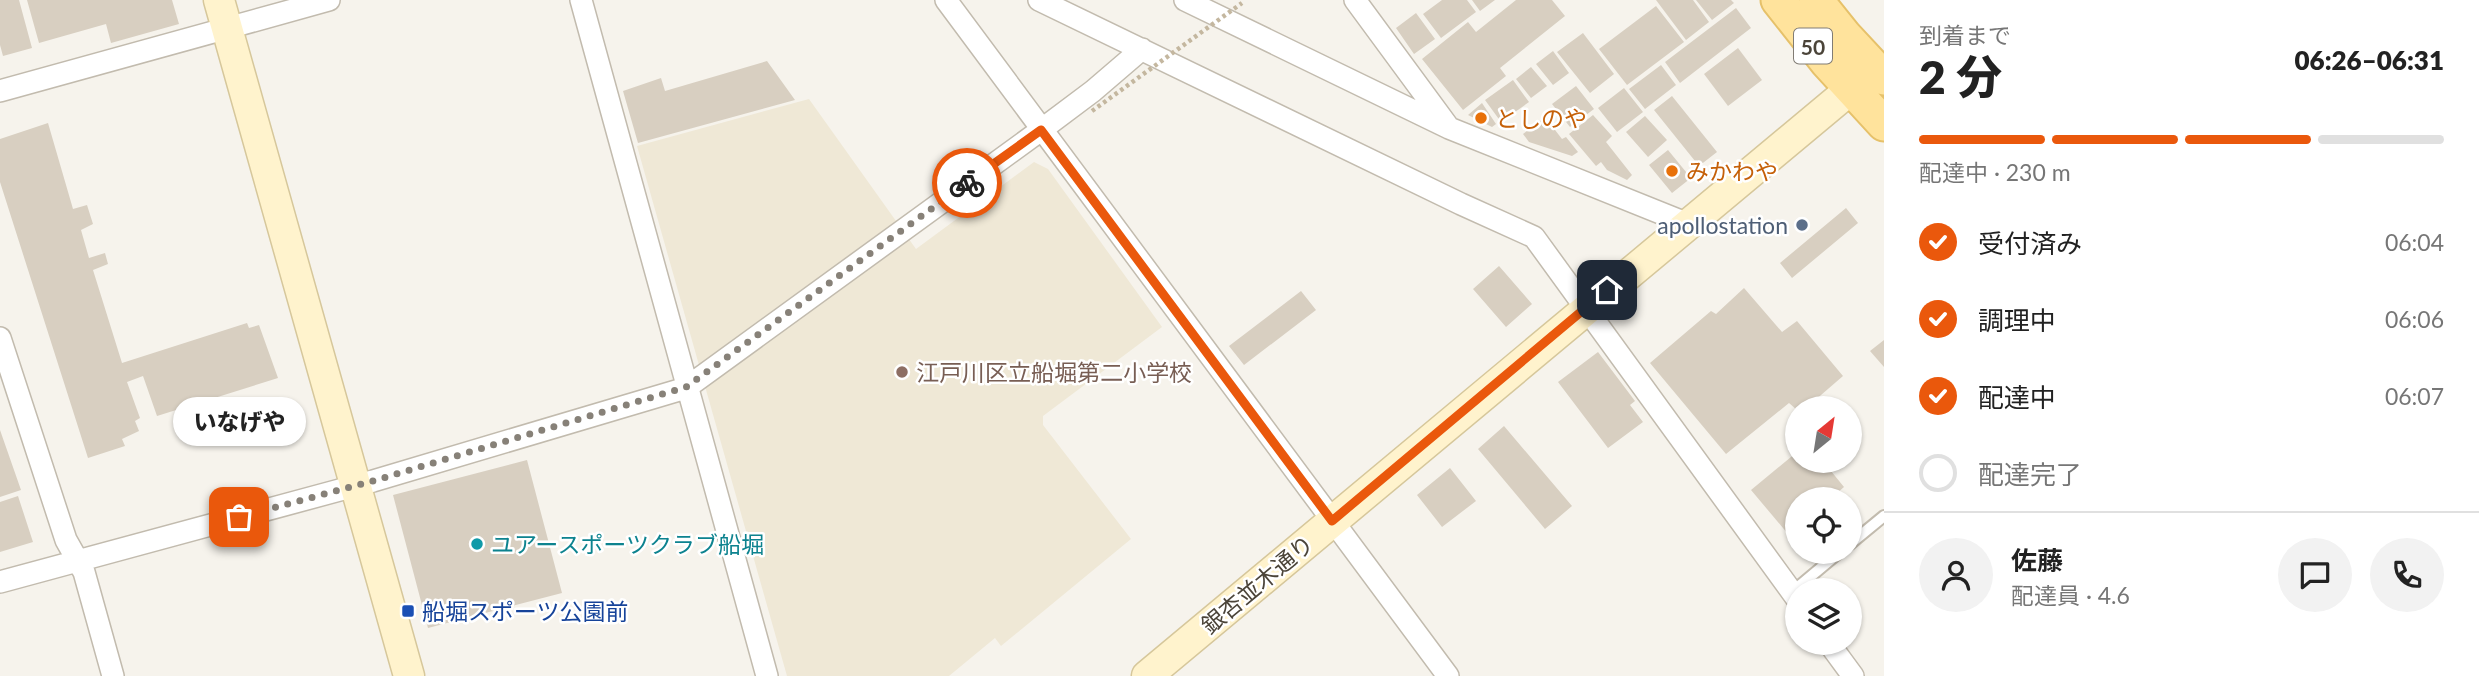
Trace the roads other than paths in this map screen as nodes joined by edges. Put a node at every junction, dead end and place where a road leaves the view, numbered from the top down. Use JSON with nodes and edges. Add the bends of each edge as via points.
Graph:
{"nodes":[{"id":1,"x":219,"y":0,"type":"edge"},
{"id":2,"x":328,"y":0,"type":"edge"},
{"id":3,"x":581,"y":0,"type":"edge"},
{"id":4,"x":946,"y":0,"type":"edge"},
{"id":5,"x":1040,"y":0,"type":"edge"},
{"id":6,"x":1355,"y":0,"type":"edge"},
{"id":7,"x":1779,"y":0,"type":"edge"},
{"id":8,"x":1816,"y":0,"type":"edge"},
{"id":9,"x":1201,"y":3,"type":"edge"},
{"id":10,"x":228,"y":28,"type":"junction"},
{"id":11,"x":1142,"y":48,"type":"junction"},
{"id":12,"x":1873,"y":75,"type":"edge"},
{"id":13,"x":0,"y":91,"type":"edge"},
{"id":14,"x":1884,"y":124,"type":"edge"},
{"id":15,"x":1450,"y":128,"type":"junction"},
{"id":16,"x":1041,"y":130,"type":"junction"},
{"id":17,"x":1688,"y":224,"type":"junction"},
{"id":18,"x":1587,"y":307,"type":"junction"},
{"id":19,"x":0,"y":338,"type":"edge"},
{"id":20,"x":686,"y":387,"type":"junction"},
{"id":21,"x":355,"y":486,"type":"junction"},
{"id":22,"x":1884,"y":516,"type":"edge"},
{"id":23,"x":1332,"y":521,"type":"junction"},
{"id":24,"x":1862,"y":534,"type":"edge"},
{"id":25,"x":76,"y":561,"type":"junction"},
{"id":26,"x":1828,"y":564,"type":"edge"},
{"id":27,"x":1813,"y":578,"type":"edge"},
{"id":28,"x":0,"y":582,"type":"edge"},
{"id":29,"x":1785,"y":582,"type":"edge"},
{"id":30,"x":1838,"y":655,"type":"edge"},
{"id":31,"x":113,"y":676,"type":"edge"},
{"id":32,"x":409,"y":676,"type":"edge"},
{"id":33,"x":767,"y":676,"type":"edge"},
{"id":34,"x":1147,"y":676,"type":"edge"},
{"id":35,"x":1448,"y":676,"type":"edge"},
{"id":36,"x":1853,"y":676,"type":"edge"}],
"edges":[{"from":1,"to":10,"type":"street"},
{"from":2,"to":10,"type":"street"},
{"from":3,"to":20,"type":"street"},
{"from":4,"to":16,"type":"street"},
{"from":5,"to":11,"type":"street"},
{"from":6,"to":15,"type":"street"},
{"from":7,"to":12,"type":"main road","number":"50"},
{"from":8,"to":12,"type":"main road","number":"50"},
{"from":9,"to":15,"type":"street"},
{"from":10,"to":13,"type":"street"},
{"from":10,"to":21,"type":"street"},
{"from":11,"to":16,"type":"street"},
{"from":11,"to":18,"type":"street","via":[[1534,237]]},
{"from":12,"to":14,"type":"main road","number":"50"},
{"from":12,"to":17,"type":"street","name":"銀杏並木通り"},
{"from":15,"to":17,"type":"street"},
{"from":16,"to":20,"type":"street"},
{"from":16,"to":23,"type":"street"},
{"from":17,"to":18,"type":"street","name":"銀杏並木通り"},
{"from":18,"to":23,"type":"street","name":"銀杏並木通り"},
{"from":18,"to":29,"type":"street"},
{"from":19,"to":25,"type":"street"},
{"from":20,"to":21,"type":"street"},
{"from":20,"to":33,"type":"street"},
{"from":21,"to":25,"type":"street"},
{"from":21,"to":32,"type":"street"},
{"from":22,"to":24,"type":"lane"},
{"from":23,"to":34,"type":"street","name":"銀杏並木通り"},
{"from":23,"to":35,"type":"street"},
{"from":25,"to":28,"type":"street"},
{"from":25,"to":31,"type":"street"},
{"from":26,"to":27,"type":"lane"},
{"from":30,"to":36,"type":"street"}]}
